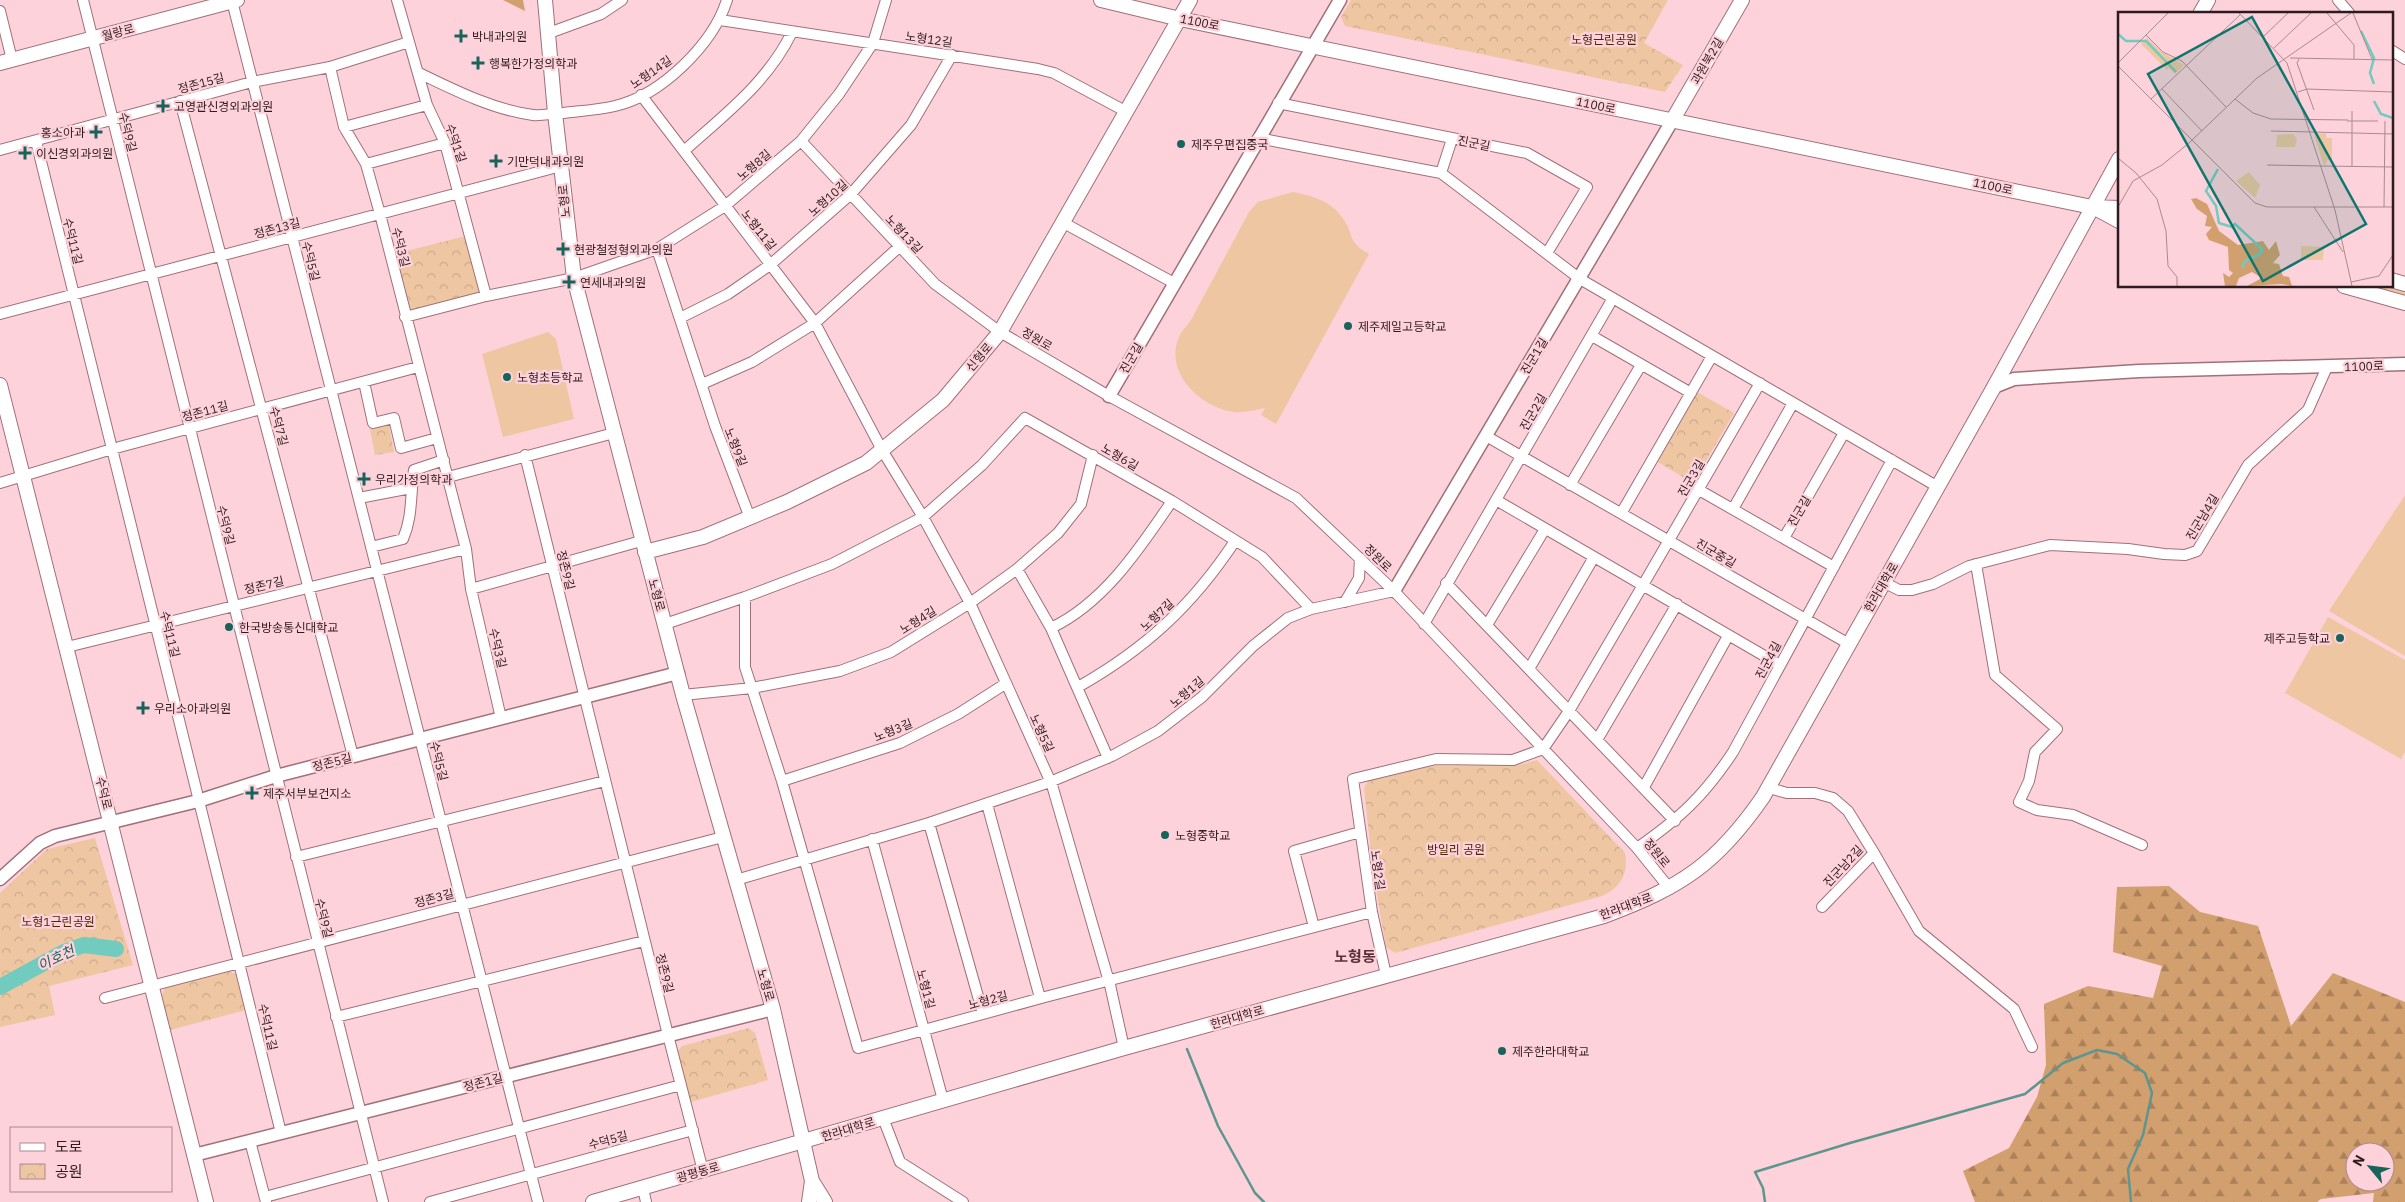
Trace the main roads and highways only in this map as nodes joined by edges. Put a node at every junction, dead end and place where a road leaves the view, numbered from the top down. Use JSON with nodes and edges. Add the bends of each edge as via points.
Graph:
{"nodes":[{"id":1,"x":233,"y":0,"type":"edge"},
{"id":2,"x":545,"y":0,"type":"edge"},
{"id":3,"x":1101,"y":0,"type":"edge"},
{"id":4,"x":1190,"y":0,"type":"edge"},
{"id":5,"x":1742,"y":0,"type":"edge"},
{"id":6,"x":2208,"y":0,"type":"edge"},
{"id":7,"x":2201,"y":12,"type":"edge"},
{"id":8,"x":1180,"y":19,"type":"junction"},
{"id":9,"x":6,"y":62,"type":"edge"},
{"id":10,"x":1672,"y":121,"type":"junction"},
{"id":11,"x":2118,"y":161,"type":"edge"},
{"id":12,"x":2092,"y":207,"type":"junction"},
{"id":13,"x":2118,"y":208,"type":"edge"},
{"id":14,"x":2118,"y":220,"type":"edge"},
{"id":15,"x":2392,"y":280,"type":"edge"},
{"id":16,"x":2405,"y":284,"type":"edge"},
{"id":17,"x":2351,"y":288,"type":"edge"},
{"id":18,"x":2405,"y":303,"type":"edge"},
{"id":19,"x":0,"y":385,"type":"edge"},
{"id":20,"x":643,"y":546,"type":"junction"},
{"id":21,"x":804,"y":1142,"type":"junction"},
{"id":22,"x":812,"y":1181,"type":"junction"},
{"id":23,"x":206,"y":1202,"type":"edge"},
{"id":24,"x":593,"y":1202,"type":"edge"},
{"id":25,"x":809,"y":1202,"type":"edge"},
{"id":26,"x":825,"y":1202,"type":"edge"}],
"edges":[{"from":1,"to":9,"type":"main road","name":"월랑로"},
{"from":2,"to":20,"type":"main road","name":"노형로","via":[[574,278]]},
{"from":3,"to":8,"type":"main road","name":"1100로"},
{"from":4,"to":8,"type":"main road","name":"신형로"},
{"from":5,"to":10,"type":"main road","name":"과원북2길"},
{"from":6,"to":7,"type":"main road"},
{"from":8,"to":10,"type":"main road","name":"1100로"},
{"from":8,"to":20,"type":"main road","name":"신형로","via":[[1000,332],[943,400],[866,463],[703,537]]},
{"from":10,"to":12,"type":"main road","name":"1100로"},
{"from":11,"to":12,"type":"main road","name":"한라대학로"},
{"from":12,"to":13,"type":"main road","name":"1100로"},
{"from":12,"to":14,"type":"main road","name":"1100로"},
{"from":12,"to":21,"type":"main road","name":"한라대학로","via":[[1769,788],[1741,828],[1717,854],[1670,889],[1604,916],[1124,1048]]},
{"from":15,"to":16,"type":"main road"},
{"from":17,"to":18,"type":"main road"},
{"from":19,"to":23,"type":"main road","name":"수덕로"},
{"from":20,"to":21,"type":"main road","name":"노형로","via":[[773,1010]]},
{"from":21,"to":22,"type":"main road","name":"노형로"},
{"from":21,"to":24,"type":"main road","name":"광평동로"},
{"from":22,"to":25,"type":"main road","name":"노형로"},
{"from":22,"to":26,"type":"main road","name":"노형로"}]}
